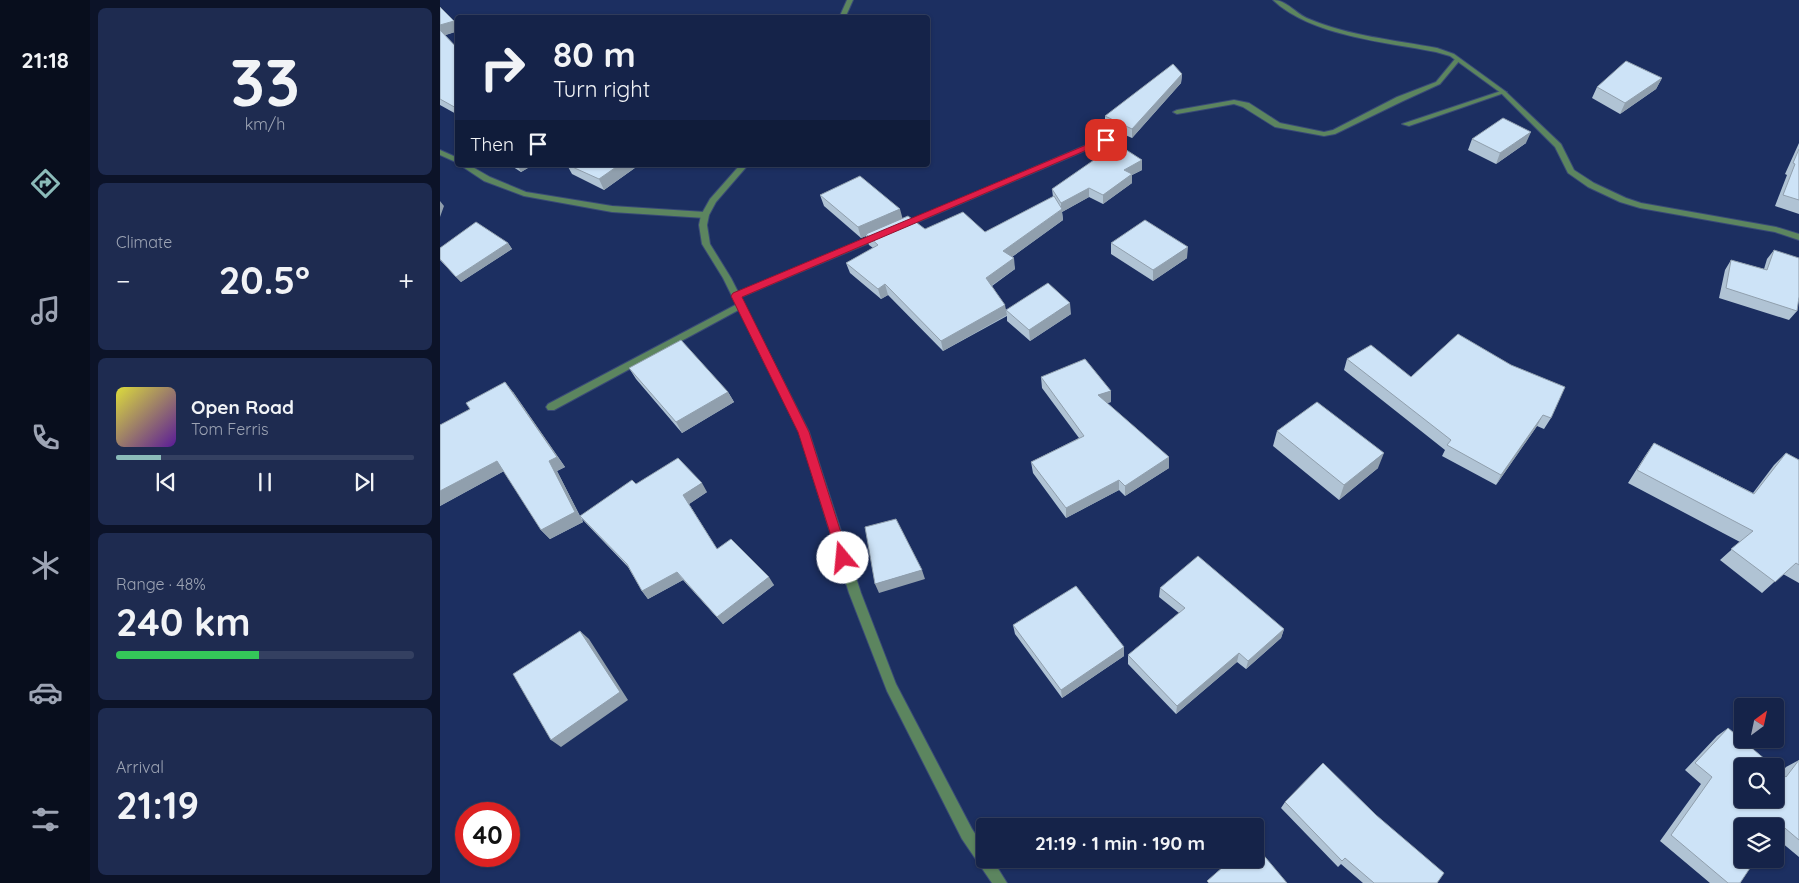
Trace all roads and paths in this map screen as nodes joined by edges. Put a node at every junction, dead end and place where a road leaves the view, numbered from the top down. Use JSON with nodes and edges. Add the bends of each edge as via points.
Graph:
{"nodes":[{"id":1,"x":850,"y":0,"type":"edge"},
{"id":2,"x":1276,"y":0,"type":"edge"},
{"id":3,"x":843,"y":15,"type":"edge"},
{"id":4,"x":1457,"y":60,"type":"junction"},
{"id":5,"x":1503,"y":92,"type":"junction"},
{"id":6,"x":1177,"y":112,"type":"dead end"},
{"id":7,"x":1406,"y":124,"type":"dead end"},
{"id":8,"x":1106,"y":140,"type":"dead end"},
{"id":9,"x":440,"y":152,"type":"edge"},
{"id":10,"x":455,"y":160,"type":"edge"},
{"id":11,"x":467,"y":167,"type":"edge"},
{"id":12,"x":742,"y":167,"type":"edge"},
{"id":13,"x":705,"y":215,"type":"junction"},
{"id":14,"x":899,"y":227,"type":"edge"},
{"id":15,"x":890,"y":231,"type":"edge"},
{"id":16,"x":1799,"y":237,"type":"edge"},
{"id":17,"x":738,"y":300,"type":"junction"},
{"id":18,"x":551,"y":407,"type":"dead end"},
{"id":19,"x":1000,"y":883,"type":"edge"}],
"edges":[{"from":1,"to":3,"type":"street"},
{"from":2,"to":4,"type":"street","via":[[1305,20],[1325,27],[1437,50]]},
{"from":4,"to":5,"type":"street"},
{"from":4,"to":6,"type":"street","via":[[1438,83],[1335,132],[1324,134],[1278,125],[1246,105],[1234,102]]},
{"from":5,"to":7,"type":"street"},
{"from":5,"to":16,"type":"street","via":[[1558,146],[1571,171],[1591,185],[1640,205]]},
{"from":8,"to":14,"type":"street"},
{"from":9,"to":10,"type":"street"},
{"from":11,"to":13,"type":"street","via":[[524,194],[612,210]]},
{"from":12,"to":13,"type":"street"},
{"from":13,"to":17,"type":"street","via":[[706,244]]},
{"from":15,"to":17,"type":"street"},
{"from":17,"to":18,"type":"street"},
{"from":17,"to":19,"type":"street","via":[[804,432],[855,594],[891,687],[967,834]]}]}
